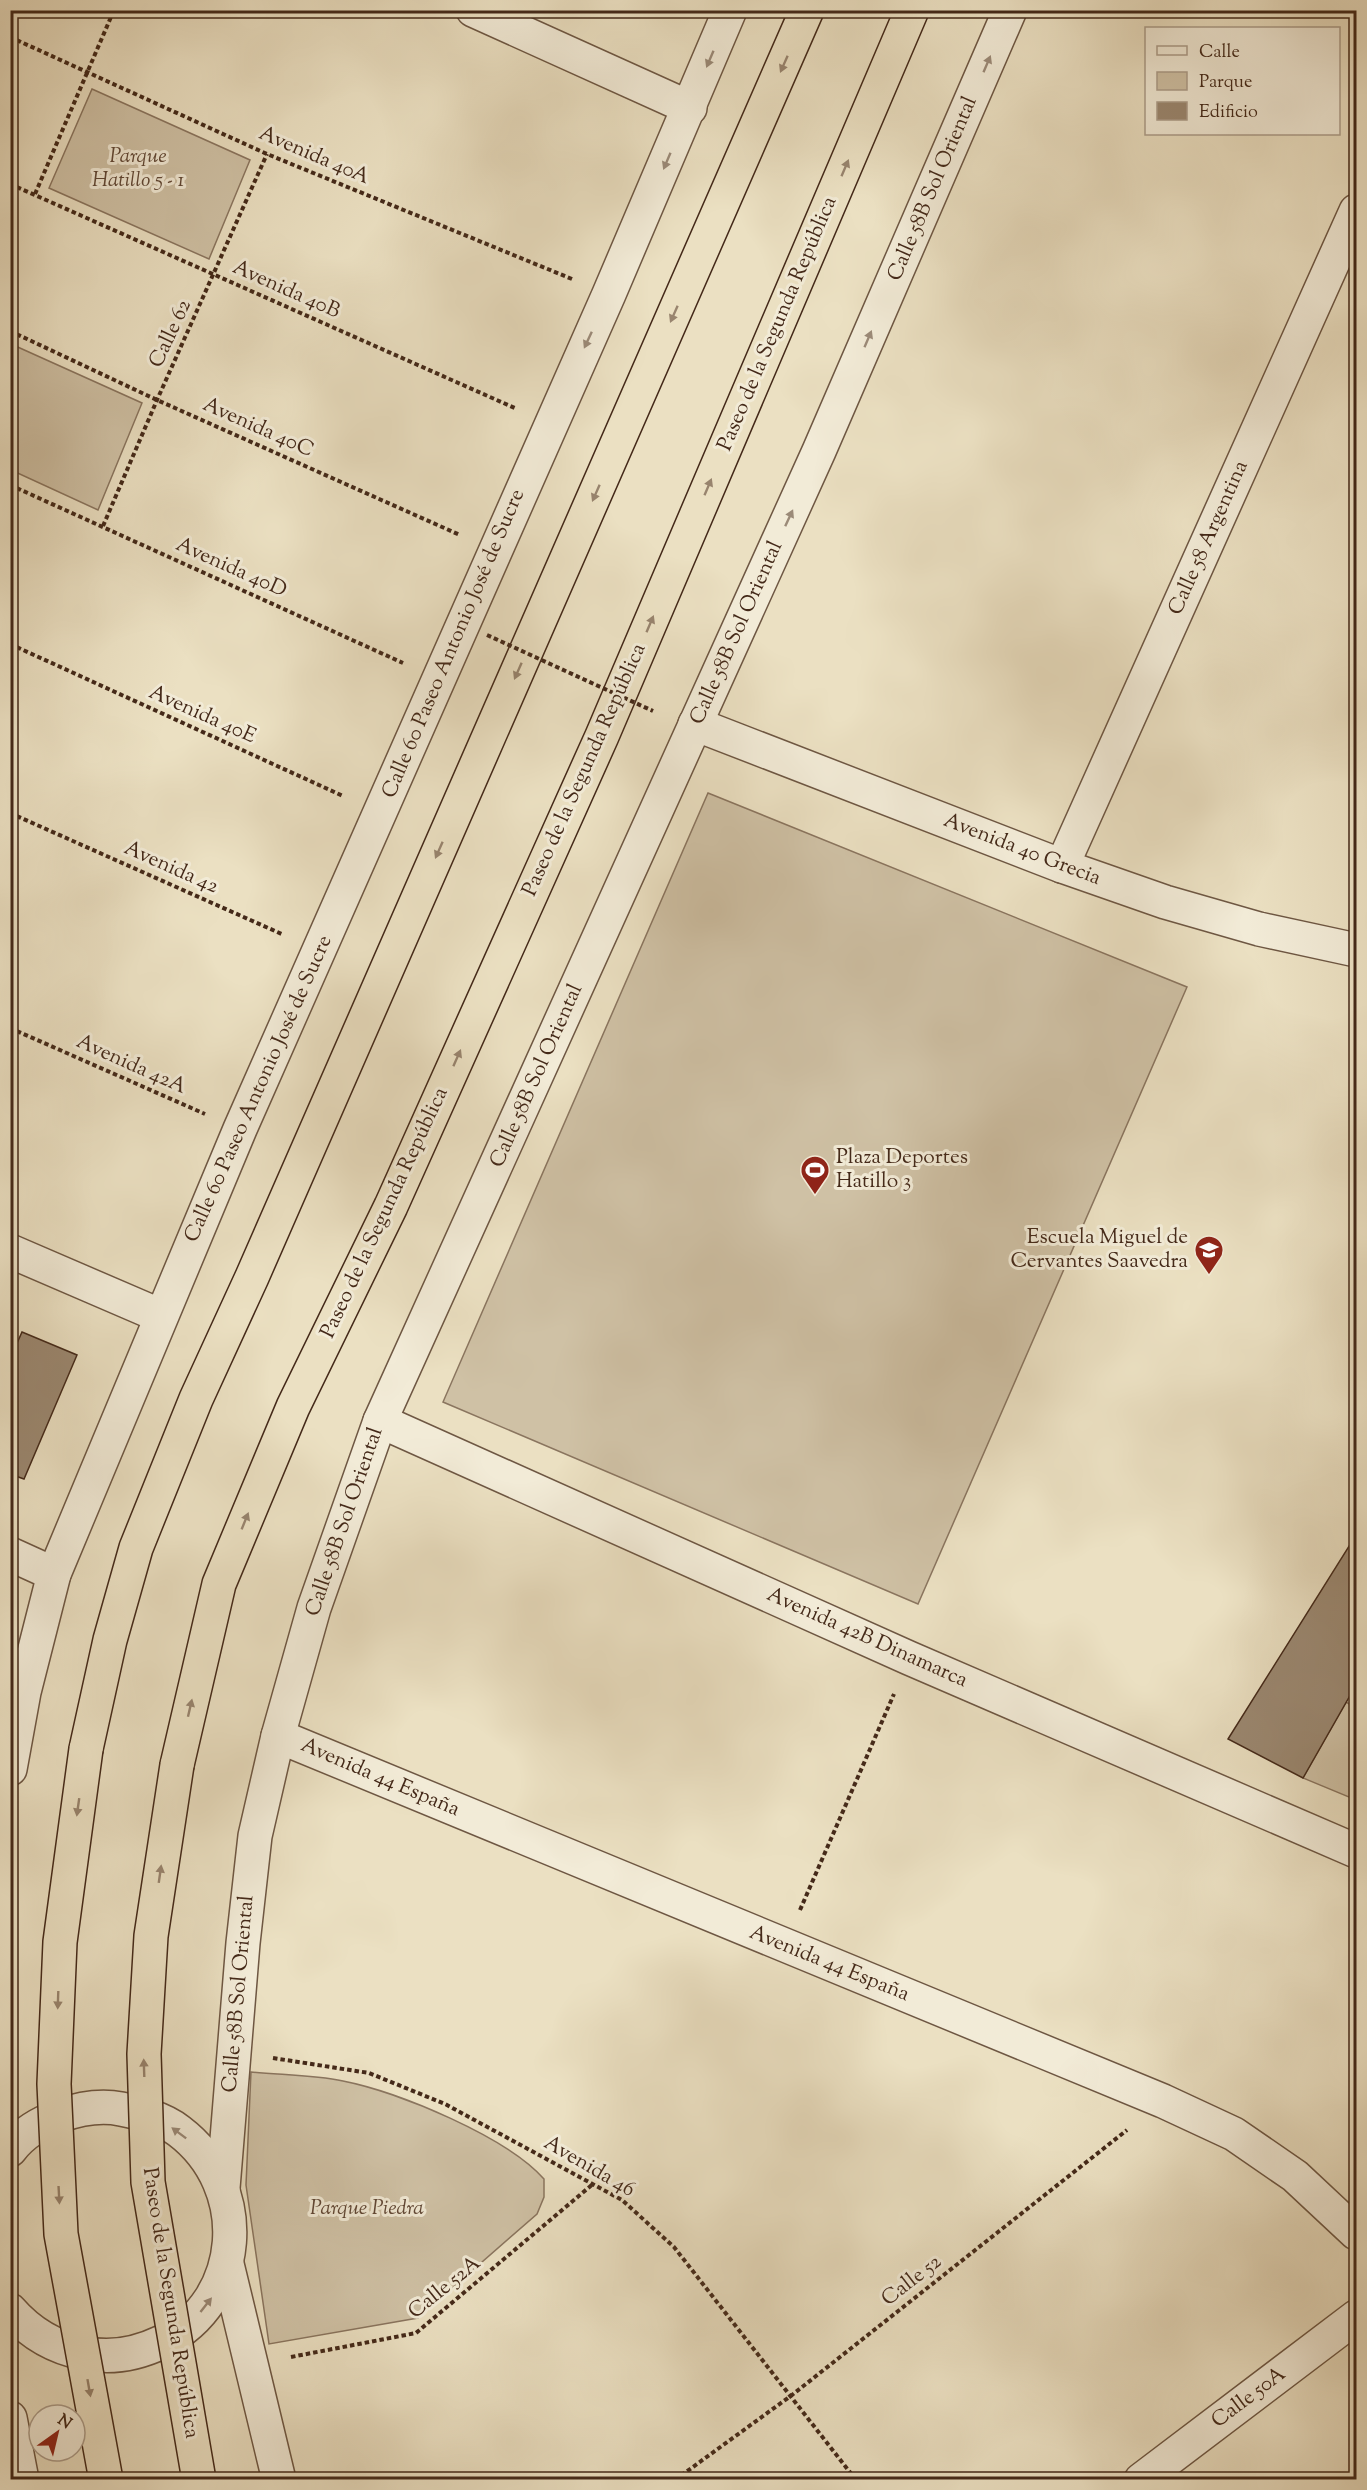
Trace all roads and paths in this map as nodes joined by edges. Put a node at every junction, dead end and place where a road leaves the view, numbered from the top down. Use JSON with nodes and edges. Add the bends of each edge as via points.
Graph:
{"nodes":[{"id":1,"x":114,"y":10,"type":"edge"},
{"id":2,"x":473,"y":10,"type":"edge"},
{"id":3,"x":730,"y":10,"type":"edge"},
{"id":4,"x":807,"y":10,"type":"edge"},
{"id":5,"x":912,"y":10,"type":"edge"},
{"id":6,"x":1010,"y":10,"type":"edge"},
{"id":7,"x":10,"y":37,"type":"edge"},
{"id":8,"x":87,"y":72,"type":"junction"},
{"id":9,"x":690,"y":108,"type":"junction"},
{"id":10,"x":267,"y":154,"type":"junction"},
{"id":11,"x":10,"y":184,"type":"edge"},
{"id":12,"x":34,"y":194,"type":"junction"},
{"id":13,"x":1356,"y":211,"type":"edge"},
{"id":14,"x":215,"y":275,"type":"junction"},
{"id":15,"x":609,"y":294,"type":"junction"},
{"id":16,"x":10,"y":331,"type":"edge"},
{"id":17,"x":157,"y":400,"type":"junction"},
{"id":18,"x":550,"y":423,"type":"junction"},
{"id":19,"x":10,"y":485,"type":"edge"},
{"id":20,"x":103,"y":526,"type":"junction"},
{"id":21,"x":494,"y":550,"type":"junction"},
{"id":22,"x":487,"y":635,"type":"dead end"},
{"id":23,"x":10,"y":644,"type":"edge"},
{"id":24,"x":439,"y":679,"type":"junction"},
{"id":25,"x":653,"y":711,"type":"dead end"},
{"id":26,"x":695,"y":724,"type":"junction"},
{"id":27,"x":10,"y":813,"type":"edge"},
{"id":28,"x":381,"y":813,"type":"junction"},
{"id":29,"x":1062,"y":866,"type":"junction"},
{"id":30,"x":1356,"y":950,"type":"edge"},
{"id":31,"x":319,"y":951,"type":"junction"},
{"id":32,"x":10,"y":1028,"type":"edge"},
{"id":33,"x":240,"y":1129,"type":"junction"},
{"id":34,"x":10,"y":1251,"type":"edge"},
{"id":35,"x":161,"y":1316,"type":"junction"},
{"id":36,"x":380,"y":1421,"type":"junction"},
{"id":37,"x":10,"y":1554,"type":"edge"},
{"id":38,"x":54,"y":1574,"type":"junction"},
{"id":39,"x":909,"y":1658,"type":"junction"},
{"id":40,"x":278,"y":1736,"type":"junction"},
{"id":41,"x":10,"y":1769,"type":"edge"},
{"id":42,"x":1356,"y":1851,"type":"edge"},
{"id":43,"x":785,"y":1946,"type":"junction"},
{"id":44,"x":234,"y":2052,"type":"junction"},
{"id":45,"x":1163,"y":2101,"type":"junction"},
{"id":46,"x":10,"y":2150,"type":"edge"},
{"id":47,"x":593,"y":2184,"type":"junction"},
{"id":48,"x":223,"y":2188,"type":"junction"},
{"id":49,"x":1356,"y":2234,"type":"edge"},
{"id":50,"x":227,"y":2264,"type":"junction"},
{"id":51,"x":10,"y":2310,"type":"edge"},
{"id":52,"x":1356,"y":2317,"type":"edge"},
{"id":53,"x":252,"y":2365,"type":"junction"},
{"id":54,"x":792,"y":2395,"type":"junction"},
{"id":55,"x":10,"y":2418,"type":"edge"},
{"id":56,"x":21,"y":2480,"type":"edge"},
{"id":57,"x":106,"y":2480,"type":"edge"},
{"id":58,"x":199,"y":2480,"type":"edge"},
{"id":59,"x":279,"y":2480,"type":"edge"},
{"id":60,"x":675,"y":2480,"type":"edge"},
{"id":61,"x":856,"y":2480,"type":"edge"},
{"id":62,"x":1141,"y":2480,"type":"edge"}],
"edges":[{"from":1,"to":8,"type":"path"},
{"from":2,"to":9,"type":"street"},
{"from":3,"to":9,"type":"street","one_way":true},
{"from":4,"to":57,"type":"highway","one_way":true,"bridge":true,"via":[[196,1399],[136,1548],[110,1640],[86,1749],[60,1942],[54,2084],[61,2234]]},
{"from":58,"to":5,"type":"highway","name":"Paseo de la Segunda República","one_way":true,"bridge":true,"via":[[148,2182],[144,2054],[151,1936],[177,1765],[219,1584],[293,1407],[391,1206],[602,736]]},
{"from":26,"to":6,"type":"street","name":"Calle 58B Sol Oriental","one_way":true,"via":[[819,451]]},
{"from":7,"to":8,"type":"path","name":"Avenida 40A"},
{"from":8,"to":10,"type":"path","name":"Avenida 40A"},
{"from":8,"to":12,"type":"path"},
{"from":9,"to":15,"type":"street","one_way":true},
{"from":10,"to":14,"type":"path","name":"Calle 62"},
{"from":10,"to":15,"type":"path","name":"Avenida 40A"},
{"from":11,"to":12,"type":"path","name":"Avenida 40B"},
{"from":12,"to":14,"type":"path","name":"Avenida 40B"},
{"from":13,"to":29,"type":"street","name":"Calle 58 Argentina"},
{"from":14,"to":17,"type":"path","name":"Calle 62"},
{"from":14,"to":18,"type":"path","name":"Avenida 40B"},
{"from":15,"to":18,"type":"street","one_way":true},
{"from":16,"to":17,"type":"path","name":"Avenida 40C"},
{"from":17,"to":20,"type":"path","name":"Calle 62"},
{"from":17,"to":21,"type":"path","name":"Avenida 40C"},
{"from":18,"to":21,"type":"street","name":"Calle 60 Paseo Antonio José de Sucre"},
{"from":19,"to":20,"type":"path","name":"Avenida 40D"},
{"from":20,"to":24,"type":"path","name":"Avenida 40D"},
{"from":21,"to":24,"type":"street","name":"Calle 60 Paseo Antonio José de Sucre"},
{"from":22,"to":25,"type":"path","bridge":true},
{"from":23,"to":28,"type":"path","name":"Avenida 40E"},
{"from":24,"to":28,"type":"street","name":"Calle 60 Paseo Antonio José de Sucre"},
{"from":26,"to":29,"type":"street","name":"Avenida 40 Grecia"},
{"from":26,"to":36,"type":"street","name":"Calle 58B Sol Oriental"},
{"from":27,"to":31,"type":"path","name":"Avenida 42"},
{"from":28,"to":31,"type":"street","name":"Calle 60 Paseo Antonio José de Sucre"},
{"from":29,"to":30,"type":"street","name":"Avenida 40 Grecia","via":[[1259,929]]},
{"from":31,"to":33,"type":"street","name":"Calle 60 Paseo Antonio José de Sucre"},
{"from":32,"to":33,"type":"path","name":"Avenida 42A"},
{"from":33,"to":35,"type":"street","name":"Calle 60 Paseo Antonio José de Sucre"},
{"from":34,"to":35,"type":"street"},
{"from":35,"to":38,"type":"street","name":"Calle 60 Paseo Antonio José de Sucre"},
{"from":36,"to":39,"type":"street","name":"Avenida 42B Dinamarca"},
{"from":36,"to":40,"type":"street","name":"Calle 58B Sol Oriental","via":[[314,1608]]},
{"from":37,"to":38,"type":"street"},
{"from":38,"to":41,"type":"street","name":"Calle 60 Paseo Antonio José de Sucre","via":[[24,1692]]},
{"from":39,"to":42,"type":"street","name":"Avenida 42B Dinamarca"},
{"from":39,"to":43,"type":"path"},
{"from":40,"to":43,"type":"street","name":"Avenida 44 España"},
{"from":40,"to":44,"type":"street","name":"Calle 58B Sol Oriental","via":[[255,1836]]},
{"from":43,"to":45,"type":"street","name":"Avenida 44 España"},
{"from":44,"to":47,"type":"path","name":"Avenida 46","via":[[369,2073],[445,2104]]},
{"from":44,"to":48,"type":"street","name":"Calle 58B Sol Oriental"},
{"from":45,"to":49,"type":"street","name":"Avenida 44 España","via":[[1243,2140],[1295,2176]]},
{"from":45,"to":54,"type":"path","name":"Calle 52"},
{"from":48,"to":46,"type":"street","one_way":true,"via":[[205,2156],[179,2131],[147,2114],[110,2107],[75,2110],[41,2124]]},
{"from":47,"to":53,"type":"path","name":"Calle 52A","via":[[416,2333]]},
{"from":47,"to":54,"type":"path","name":"Avenida 46","via":[[622,2200],[674,2247]]},
{"from":48,"to":50,"type":"street","via":[[230,2222]]},
{"from":51,"to":50,"type":"street","one_way":true,"via":[[24,2326],[60,2348],[101,2357],[143,2351],[181,2332],[210,2302]]},
{"from":50,"to":53,"type":"street"},
{"from":52,"to":62,"type":"street","name":"Calle 50A"},
{"from":53,"to":59,"type":"street"},
{"from":54,"to":60,"type":"path","name":"Calle 52"},
{"from":54,"to":61,"type":"path","name":"Avenida 46"},
{"from":55,"to":56,"type":"street"}]}
